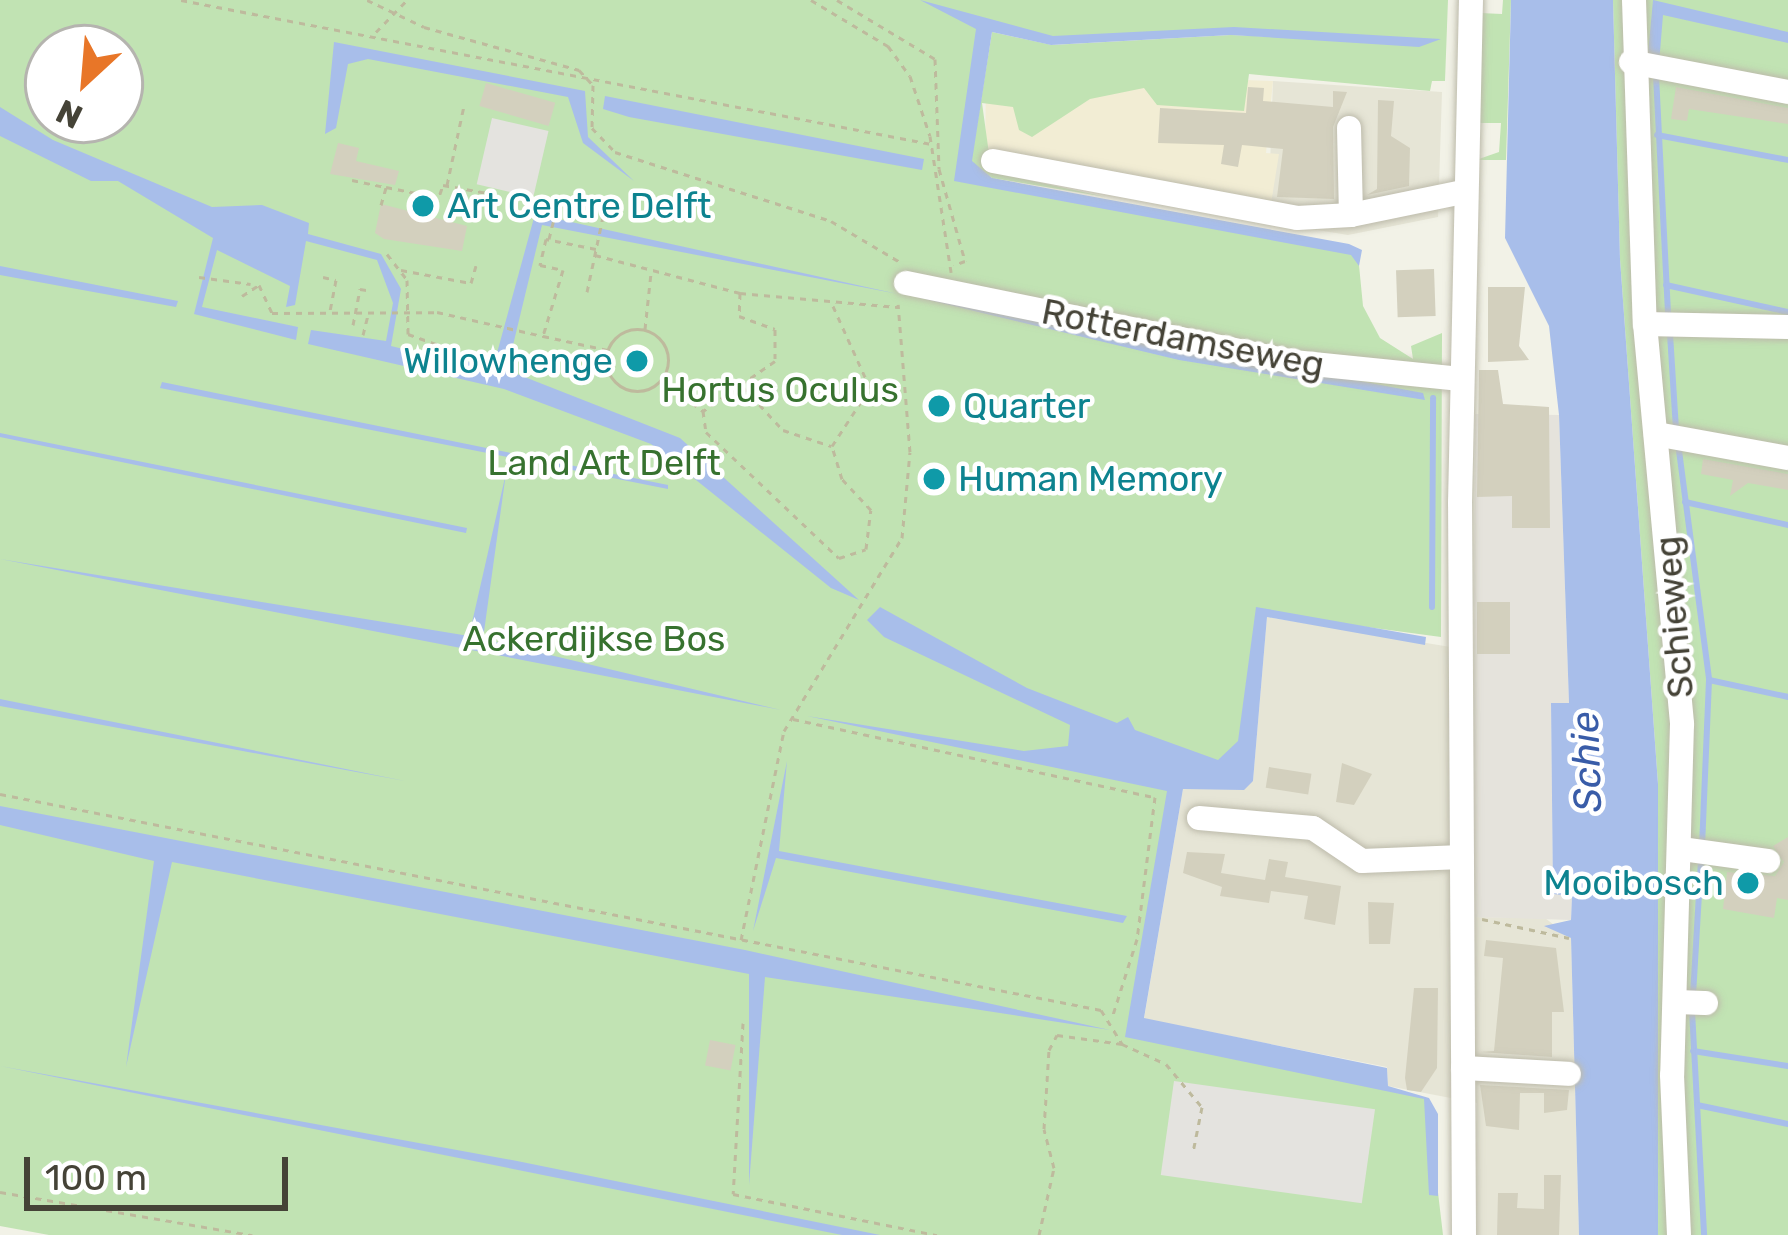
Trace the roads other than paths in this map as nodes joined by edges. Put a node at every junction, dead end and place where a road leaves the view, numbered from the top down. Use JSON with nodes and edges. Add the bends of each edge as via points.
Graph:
{"nodes":[{"id":1,"x":1471,"y":0,"type":"edge"},
{"id":2,"x":1634,"y":0,"type":"edge"},
{"id":3,"x":1631,"y":62,"type":"junction"},
{"id":4,"x":1788,"y":92,"type":"edge"},
{"id":5,"x":1349,"y":128,"type":"dead end"},
{"id":6,"x":993,"y":161,"type":"dead end"},
{"id":7,"x":1463,"y":192,"type":"junction"},
{"id":8,"x":1351,"y":215,"type":"junction"},
{"id":9,"x":902,"y":295,"type":"road end"},
{"id":10,"x":1645,"y":324,"type":"junction"},
{"id":11,"x":1788,"y":326,"type":"edge"},
{"id":12,"x":1461,"y":379,"type":"junction"},
{"id":13,"x":1670,"y":437,"type":"junction"},
{"id":14,"x":1788,"y":458,"type":"edge"},
{"id":15,"x":1199,"y":818,"type":"dead end"},
{"id":16,"x":1696,"y":849,"type":"junction"},
{"id":17,"x":1462,"y":857,"type":"junction"},
{"id":18,"x":1768,"y":861,"type":"dead end"},
{"id":19,"x":1675,"y":1003,"type":"junction"},
{"id":20,"x":1706,"y":1004,"type":"dead end"},
{"id":21,"x":1463,"y":1068,"type":"junction"},
{"id":22,"x":1569,"y":1074,"type":"dead end"},
{"id":23,"x":1464,"y":1235,"type":"edge"},
{"id":24,"x":1679,"y":1235,"type":"edge"}],
"edges":[{"from":1,"to":7,"type":"street"},
{"from":2,"to":3,"type":"street","name":"Schieweg"},
{"from":3,"to":4,"type":"street"},
{"from":3,"to":10,"type":"street","name":"Schieweg"},
{"from":5,"to":8,"type":"street"},
{"from":6,"to":8,"type":"street","via":[[1297,218]]},
{"from":7,"to":8,"type":"street"},
{"from":7,"to":12,"type":"street"},
{"from":9,"to":12,"type":"street","name":"Rotterdamseweg","via":[[954,295],[1293,362]]},
{"from":10,"to":11,"type":"street"},
{"from":10,"to":13,"type":"street","name":"Schieweg"},
{"from":12,"to":17,"type":"street"},
{"from":13,"to":14,"type":"street"},
{"from":13,"to":16,"type":"street","name":"Schieweg"},
{"from":15,"to":17,"type":"street","via":[[1313,828],[1362,861]]},
{"from":16,"to":18,"type":"street"},
{"from":16,"to":19,"type":"street","name":"Schieweg"},
{"from":17,"to":21,"type":"street"},
{"from":19,"to":20,"type":"street"},
{"from":19,"to":24,"type":"street","name":"Schieweg"},
{"from":21,"to":22,"type":"street"},
{"from":21,"to":23,"type":"street"}]}
